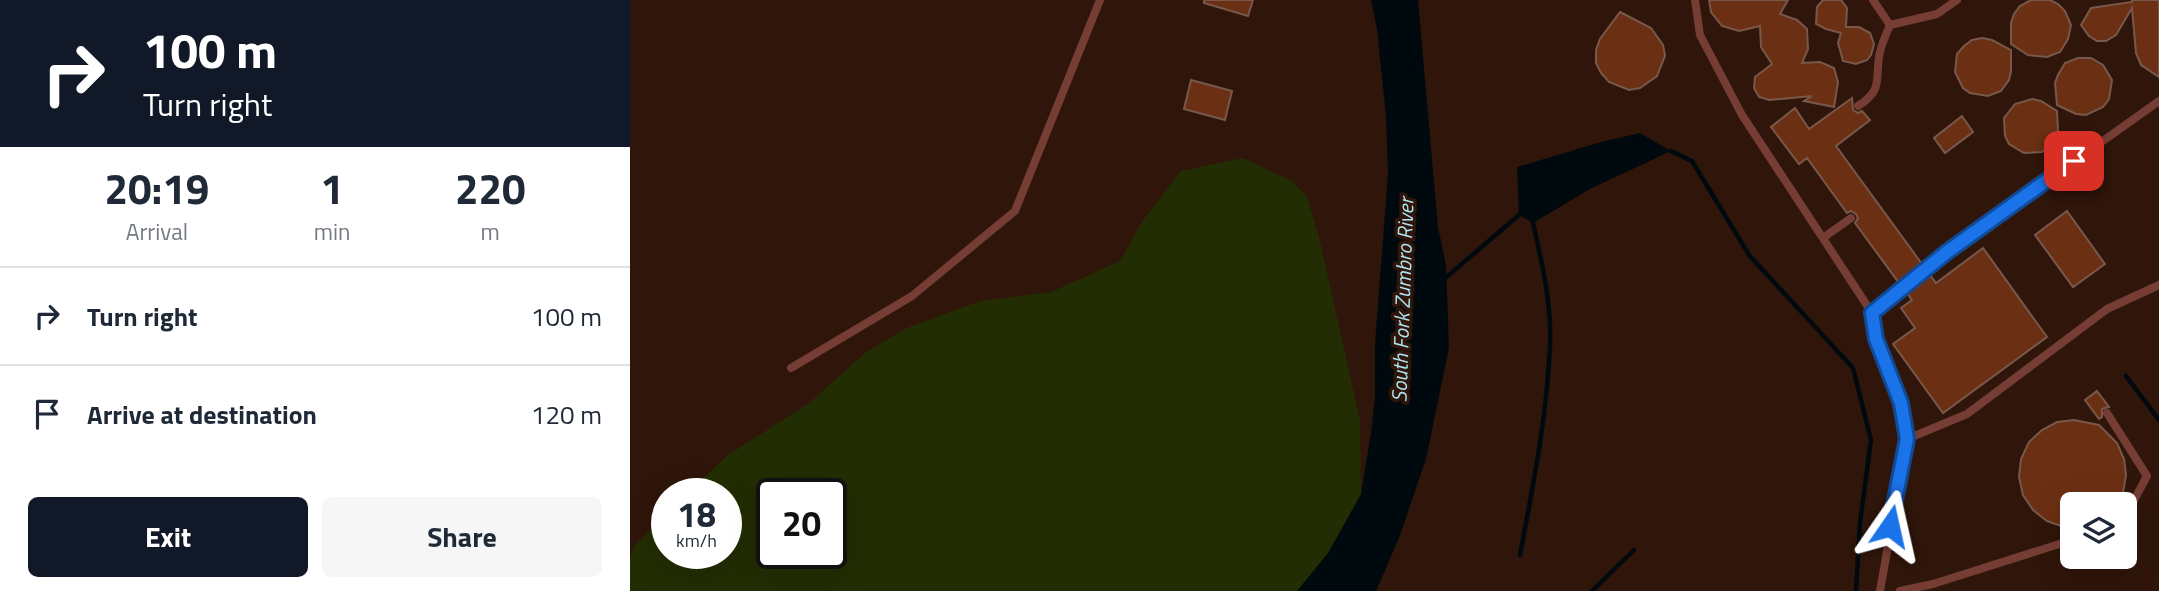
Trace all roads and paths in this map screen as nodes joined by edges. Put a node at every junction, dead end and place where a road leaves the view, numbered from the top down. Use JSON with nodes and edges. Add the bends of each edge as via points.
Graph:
{"nodes":[{"id":1,"x":1100,"y":0,"type":"edge"},
{"id":2,"x":1695,"y":0,"type":"edge"},
{"id":3,"x":1872,"y":0,"type":"edge"},
{"id":4,"x":1958,"y":0,"type":"edge"},
{"id":5,"x":1890,"y":25,"type":"junction"},
{"id":6,"x":2159,"y":101,"type":"edge"},
{"id":7,"x":1858,"y":106,"type":"dead end"},
{"id":8,"x":1850,"y":218,"type":"dead end"},
{"id":9,"x":1823,"y":238,"type":"junction"},
{"id":10,"x":2159,"y":285,"type":"edge"},
{"id":11,"x":1872,"y":313,"type":"junction"},
{"id":12,"x":791,"y":368,"type":"dead end"},
{"id":13,"x":2107,"y":413,"type":"dead end"},
{"id":14,"x":1907,"y":439,"type":"junction"},
{"id":15,"x":2137,"y":495,"type":"edge"},
{"id":16,"x":2060,"y":544,"type":"edge"},
{"id":17,"x":1880,"y":591,"type":"edge"},
{"id":18,"x":1900,"y":591,"type":"edge"}],
"edges":[{"from":1,"to":12,"type":"lane","via":[[1015,211],[912,296]]},
{"from":2,"to":9,"type":"lane","via":[[1700,35],[1742,115]]},
{"from":3,"to":5,"type":"lane"},
{"from":4,"to":5,"type":"lane","via":[[1937,14]]},
{"from":5,"to":7,"type":"lane","via":[[1880,53],[1878,80],[1871,97]]},
{"from":6,"to":11,"type":"lane","via":[[1947,252]]},
{"from":8,"to":9,"type":"lane"},
{"from":9,"to":11,"type":"lane"},
{"from":10,"to":14,"type":"lane","via":[[2107,309],[1967,414]]},
{"from":11,"to":14,"type":"lane","via":[[1876,339],[1901,403]]},
{"from":13,"to":15,"type":"lane","via":[[2147,476]]},
{"from":14,"to":17,"type":"lane"},
{"from":16,"to":18,"type":"lane"}]}
